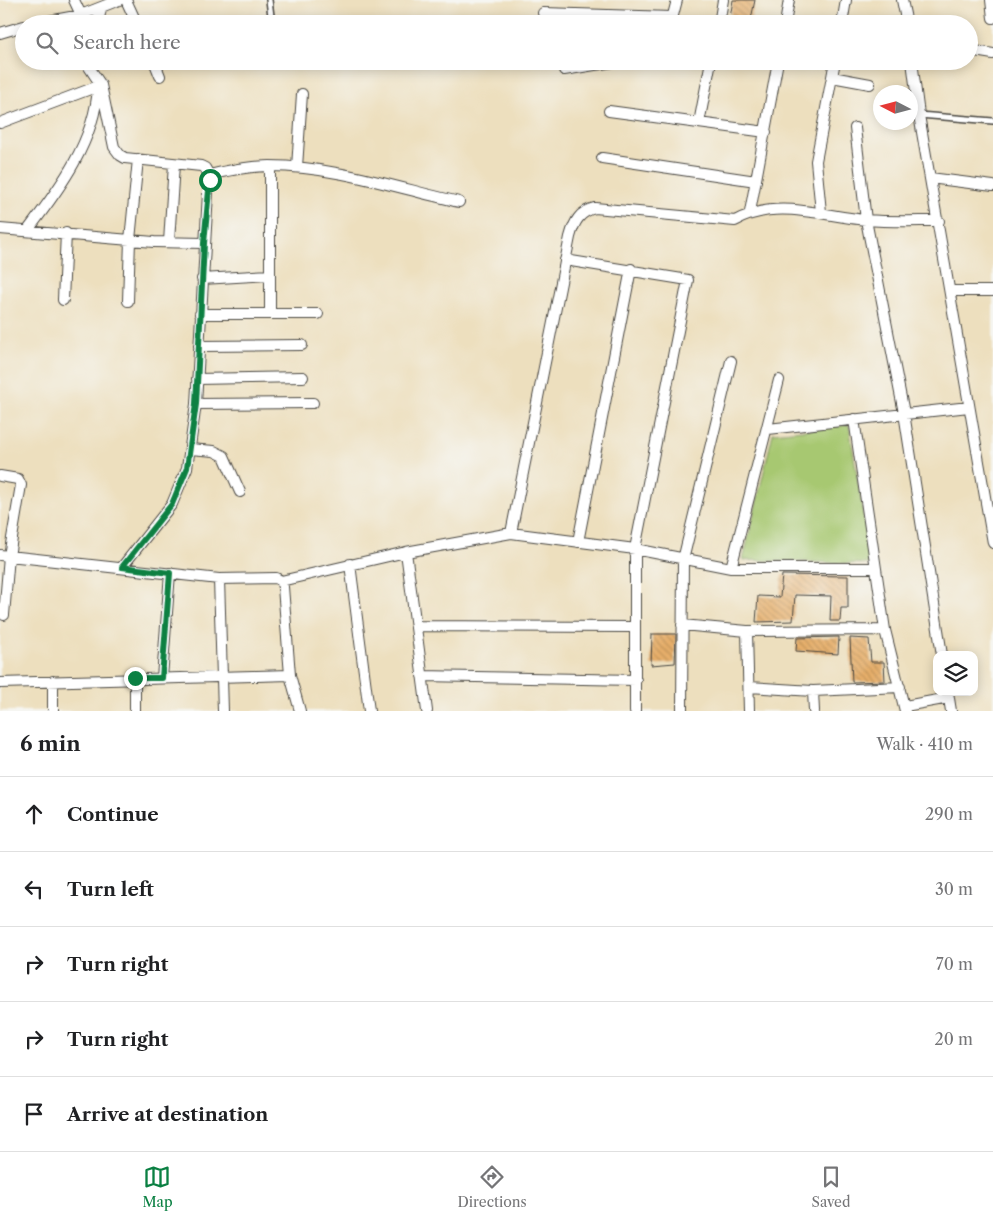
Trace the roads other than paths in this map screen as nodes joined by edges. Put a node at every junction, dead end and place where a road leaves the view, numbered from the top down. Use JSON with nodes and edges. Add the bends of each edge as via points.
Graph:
{"nodes":[{"id":1,"x":74,"y":0,"type":"edge"},
{"id":2,"x":119,"y":0,"type":"edge"},
{"id":3,"x":126,"y":0,"type":"edge"},
{"id":4,"x":269,"y":0,"type":"edge"},
{"id":5,"x":677,"y":0,"type":"edge"},
{"id":6,"x":723,"y":0,"type":"edge"},
{"id":7,"x":789,"y":0,"type":"edge"},
{"id":8,"x":846,"y":0,"type":"edge"},
{"id":9,"x":902,"y":0,"type":"edge"},
{"id":10,"x":991,"y":2,"type":"edge"},
{"id":11,"x":101,"y":8,"type":"junction"},
{"id":12,"x":543,"y":14,"type":"dead end"},
{"id":13,"x":81,"y":15,"type":"joint"},
{"id":14,"x":100,"y":15,"type":"edge"},
{"id":15,"x":133,"y":15,"type":"edge"},
{"id":16,"x":271,"y":15,"type":"edge"},
{"id":17,"x":547,"y":15,"type":"edge"},
{"id":18,"x":673,"y":15,"type":"edge"},
{"id":19,"x":720,"y":15,"type":"edge"},
{"id":20,"x":786,"y":15,"type":"edge"},
{"id":21,"x":844,"y":15,"type":"edge"},
{"id":22,"x":904,"y":15,"type":"edge"},
{"id":23,"x":993,"y":18,"type":"edge"},
{"id":24,"x":15,"y":29,"type":"edge"},
{"id":25,"x":0,"y":33,"type":"edge"},
{"id":26,"x":978,"y":52,"type":"edge"},
{"id":27,"x":993,"y":54,"type":"edge"},
{"id":28,"x":91,"y":70,"type":"edge"},
{"id":29,"x":158,"y":70,"type":"edge"},
{"id":30,"x":709,"y":70,"type":"edge"},
{"id":31,"x":776,"y":70,"type":"edge"},
{"id":32,"x":833,"y":70,"type":"edge"},
{"id":33,"x":913,"y":70,"type":"edge"},
{"id":34,"x":160,"y":76,"type":"dead end"},
{"id":35,"x":832,"y":77,"type":"junction"},
{"id":36,"x":870,"y":84,"type":"dead end"},
{"id":37,"x":100,"y":85,"type":"junction"},
{"id":38,"x":302,"y":94,"type":"dead end"},
{"id":39,"x":609,"y":111,"type":"dead end"},
{"id":40,"x":919,"y":115,"type":"junction"},
{"id":41,"x":993,"y":122,"type":"edge"},
{"id":42,"x":0,"y":123,"type":"edge"},
{"id":43,"x":699,"y":123,"type":"junction"},
{"id":44,"x":855,"y":128,"type":"dead end"},
{"id":45,"x":766,"y":132,"type":"junction"},
{"id":46,"x":602,"y":158,"type":"dead end"},
{"id":47,"x":138,"y":159,"type":"junction"},
{"id":48,"x":174,"y":164,"type":"junction"},
{"id":49,"x":270,"y":166,"type":"junction"},
{"id":50,"x":297,"y":167,"type":"junction"},
{"id":51,"x":210,"y":175,"type":"junction"},
{"id":52,"x":930,"y":178,"type":"junction"},
{"id":53,"x":756,"y":181,"type":"junction"},
{"id":54,"x":993,"y":186,"type":"edge"},
{"id":55,"x":459,"y":202,"type":"dead end"},
{"id":56,"x":750,"y":212,"type":"junction"},
{"id":57,"x":821,"y":212,"type":"junction"},
{"id":58,"x":866,"y":220,"type":"junction"},
{"id":59,"x":939,"y":221,"type":"junction"},
{"id":60,"x":0,"y":229,"type":"edge"},
{"id":61,"x":28,"y":230,"type":"junction"},
{"id":62,"x":66,"y":233,"type":"junction"},
{"id":63,"x":130,"y":240,"type":"junction"},
{"id":64,"x":169,"y":242,"type":"junction"},
{"id":65,"x":204,"y":243,"type":"junction"},
{"id":66,"x":566,"y":260,"type":"junction"},
{"id":67,"x":632,"y":269,"type":"junction"},
{"id":68,"x":270,"y":275,"type":"junction"},
{"id":69,"x":202,"y":280,"type":"junction"},
{"id":70,"x":950,"y":291,"type":"junction"},
{"id":71,"x":993,"y":292,"type":"edge"},
{"id":72,"x":63,"y":300,"type":"dead end"},
{"id":73,"x":128,"y":301,"type":"dead end"},
{"id":74,"x":200,"y":314,"type":"junction"},
{"id":75,"x":270,"y":314,"type":"junction"},
{"id":76,"x":318,"y":314,"type":"dead end"},
{"id":77,"x":302,"y":345,"type":"dead end"},
{"id":78,"x":199,"y":346,"type":"junction"},
{"id":79,"x":731,"y":361,"type":"dead end"},
{"id":80,"x":303,"y":378,"type":"dead end"},
{"id":81,"x":197,"y":379,"type":"junction"},
{"id":82,"x":779,"y":380,"type":"dead end"},
{"id":83,"x":312,"y":403,"type":"dead end"},
{"id":84,"x":196,"y":404,"type":"junction"},
{"id":85,"x":970,"y":406,"type":"junction"},
{"id":86,"x":904,"y":413,"type":"junction"},
{"id":87,"x":854,"y":420,"type":"junction"},
{"id":88,"x":768,"y":429,"type":"junction"},
{"id":89,"x":190,"y":449,"type":"junction"},
{"id":90,"x":0,"y":476,"type":"edge"},
{"id":91,"x":240,"y":492,"type":"dead end"},
{"id":92,"x":512,"y":533,"type":"junction"},
{"id":93,"x":578,"y":542,"type":"junction"},
{"id":94,"x":993,"y":543,"type":"edge"},
{"id":95,"x":635,"y":549,"type":"junction"},
{"id":96,"x":406,"y":552,"type":"junction"},
{"id":97,"x":5,"y":555,"type":"edge"},
{"id":98,"x":683,"y":560,"type":"junction"},
{"id":99,"x":350,"y":564,"type":"junction"},
{"id":100,"x":122,"y":567,"type":"junction"},
{"id":101,"x":731,"y":568,"type":"junction"},
{"id":102,"x":875,"y":568,"type":"junction"},
{"id":103,"x":170,"y":573,"type":"junction"},
{"id":104,"x":219,"y":579,"type":"junction"},
{"id":105,"x":282,"y":581,"type":"junction"},
{"id":106,"x":4,"y":615,"type":"dead end"},
{"id":107,"x":682,"y":625,"type":"junction"},
{"id":108,"x":416,"y":626,"type":"junction"},
{"id":109,"x":635,"y":627,"type":"junction"},
{"id":110,"x":885,"y":630,"type":"junction"},
{"id":111,"x":747,"y":631,"type":"junction"},
{"id":112,"x":941,"y":651,"type":"edge"},
{"id":113,"x":290,"y":675,"type":"junction"},
{"id":114,"x":422,"y":676,"type":"junction"},
{"id":115,"x":135,"y":678,"type":"junction"},
{"id":116,"x":162,"y":678,"type":"junction"},
{"id":117,"x":223,"y":678,"type":"junction"},
{"id":118,"x":636,"y":680,"type":"junction"},
{"id":119,"x":53,"y":681,"type":"junction"},
{"id":120,"x":0,"y":683,"type":"edge"},
{"id":121,"x":749,"y":687,"type":"junction"},
{"id":122,"x":900,"y":687,"type":"junction"},
{"id":123,"x":813,"y":691,"type":"junction"},
{"id":124,"x":946,"y":696,"type":"edge"},
{"id":125,"x":949,"y":696,"type":"edge"},
{"id":126,"x":296,"y":698,"type":"junction"},
{"id":127,"x":905,"y":709,"type":"edge"},
{"id":128,"x":53,"y":711,"type":"edge"},
{"id":129,"x":135,"y":711,"type":"edge"},
{"id":130,"x":223,"y":711,"type":"edge"},
{"id":131,"x":296,"y":711,"type":"edge"},
{"id":132,"x":300,"y":711,"type":"edge"},
{"id":133,"x":369,"y":711,"type":"edge"},
{"id":134,"x":426,"y":711,"type":"edge"},
{"id":135,"x":635,"y":711,"type":"edge"},
{"id":136,"x":682,"y":711,"type":"edge"},
{"id":137,"x":749,"y":711,"type":"edge"},
{"id":138,"x":814,"y":711,"type":"edge"},
{"id":139,"x":951,"y":711,"type":"edge"}],
"edges":[{"from":1,"to":13,"type":"street"},
{"from":2,"to":11,"type":"street"},
{"from":3,"to":15,"type":"street"},
{"from":4,"to":16,"type":"lane"},
{"from":5,"to":18,"type":"street"},
{"from":6,"to":19,"type":"street"},
{"from":7,"to":20,"type":"street"},
{"from":8,"to":21,"type":"street"},
{"from":9,"to":22,"type":"street"},
{"from":10,"to":23,"type":"street"},
{"from":11,"to":13,"type":"street"},
{"from":11,"to":14,"type":"street"},
{"from":12,"to":17,"type":"street"},
{"from":24,"to":25,"type":"street"},
{"from":26,"to":27,"type":"street"},
{"from":28,"to":37,"type":"street"},
{"from":29,"to":34,"type":"street"},
{"from":30,"to":43,"type":"street"},
{"from":31,"to":45,"type":"street"},
{"from":32,"to":35,"type":"street"},
{"from":33,"to":40,"type":"street"},
{"from":35,"to":36,"type":"street"},
{"from":35,"to":57,"type":"street","via":[[816,161]]},
{"from":37,"to":42,"type":"street"},
{"from":37,"to":47,"type":"street","via":[[114,147],[125,158]]},
{"from":37,"to":61,"type":"street","via":[[90,129],[55,194]]},
{"from":38,"to":50,"type":"street"},
{"from":39,"to":43,"type":"street"},
{"from":40,"to":41,"type":"lane"},
{"from":40,"to":52,"type":"street"},
{"from":43,"to":45,"type":"street"},
{"from":44,"to":58,"type":"street"},
{"from":45,"to":53,"type":"street"},
{"from":46,"to":53,"type":"street"},
{"from":47,"to":48,"type":"street"},
{"from":47,"to":63,"type":"street"},
{"from":48,"to":51,"type":"street","via":[[200,166]]},
{"from":48,"to":64,"type":"street"},
{"from":49,"to":50,"type":"street"},
{"from":49,"to":51,"type":"street","via":[[244,167]]},
{"from":49,"to":68,"type":"street"},
{"from":50,"to":55,"type":"street"},
{"from":51,"to":65,"type":"street"},
{"from":52,"to":54,"type":"street"},
{"from":52,"to":59,"type":"street"},
{"from":53,"to":56,"type":"street"},
{"from":56,"to":57,"type":"street","via":[[786,209]]},
{"from":56,"to":66,"type":"street","via":[[735,221],[589,209],[578,217]]},
{"from":57,"to":58,"type":"street"},
{"from":58,"to":59,"type":"street"},
{"from":58,"to":86,"type":"street"},
{"from":59,"to":70,"type":"street"},
{"from":60,"to":61,"type":"street"},
{"from":61,"to":62,"type":"street"},
{"from":62,"to":63,"type":"street"},
{"from":62,"to":72,"type":"street"},
{"from":63,"to":64,"type":"street"},
{"from":63,"to":73,"type":"street"},
{"from":64,"to":65,"type":"street"},
{"from":65,"to":69,"type":"street"},
{"from":66,"to":67,"type":"street"},
{"from":66,"to":92,"type":"street"},
{"from":67,"to":93,"type":"street"},
{"from":67,"to":95,"type":"street","via":[[688,280]]},
{"from":68,"to":69,"type":"street"},
{"from":68,"to":75,"type":"street"},
{"from":69,"to":74,"type":"street"},
{"from":70,"to":71,"type":"street"},
{"from":70,"to":85,"type":"street"},
{"from":74,"to":75,"type":"street"},
{"from":74,"to":78,"type":"street"},
{"from":75,"to":76,"type":"street"},
{"from":77,"to":78,"type":"street"},
{"from":78,"to":81,"type":"street"},
{"from":79,"to":98,"type":"street"},
{"from":80,"to":81,"type":"street"},
{"from":81,"to":84,"type":"street"},
{"from":82,"to":88,"type":"street"},
{"from":83,"to":84,"type":"street"},
{"from":84,"to":89,"type":"street"},
{"from":85,"to":86,"type":"street"},
{"from":85,"to":94,"type":"street"},
{"from":86,"to":87,"type":"street"},
{"from":86,"to":112,"type":"street"},
{"from":87,"to":88,"type":"street"},
{"from":87,"to":102,"type":"street"},
{"from":88,"to":101,"type":"street"},
{"from":89,"to":91,"type":"street","via":[[214,451],[224,456],[229,461]]},
{"from":89,"to":100,"type":"street","via":[[184,477],[172,504]]},
{"from":90,"to":97,"type":"street","via":[[20,482]]},
{"from":92,"to":93,"type":"street"},
{"from":92,"to":96,"type":"street"},
{"from":93,"to":95,"type":"street"},
{"from":95,"to":98,"type":"street"},
{"from":95,"to":109,"type":"street"},
{"from":96,"to":99,"type":"street"},
{"from":96,"to":108,"type":"street"},
{"from":97,"to":100,"type":"street"},
{"from":97,"to":106,"type":"street"},
{"from":98,"to":101,"type":"street"},
{"from":98,"to":107,"type":"street"},
{"from":99,"to":105,"type":"street"},
{"from":99,"to":133,"type":"street"},
{"from":100,"to":103,"type":"street"},
{"from":101,"to":102,"type":"street"},
{"from":102,"to":110,"type":"street"},
{"from":103,"to":104,"type":"street"},
{"from":103,"to":116,"type":"street"},
{"from":104,"to":105,"type":"street","via":[[270,577]]},
{"from":104,"to":117,"type":"street"},
{"from":105,"to":113,"type":"street"},
{"from":107,"to":111,"type":"street"},
{"from":107,"to":136,"type":"street"},
{"from":108,"to":109,"type":"street"},
{"from":108,"to":114,"type":"street"},
{"from":109,"to":118,"type":"street"},
{"from":110,"to":111,"type":"street"},
{"from":110,"to":122,"type":"street"},
{"from":111,"to":121,"type":"street"},
{"from":113,"to":117,"type":"street"},
{"from":113,"to":126,"type":"street"},
{"from":114,"to":118,"type":"street"},
{"from":114,"to":134,"type":"street"},
{"from":115,"to":116,"type":"street"},
{"from":115,"to":119,"type":"street"},
{"from":115,"to":129,"type":"street"},
{"from":116,"to":117,"type":"street"},
{"from":117,"to":130,"type":"street"},
{"from":118,"to":135,"type":"street"},
{"from":119,"to":120,"type":"street"},
{"from":119,"to":128,"type":"street"},
{"from":121,"to":123,"type":"street"},
{"from":121,"to":137,"type":"street"},
{"from":122,"to":123,"type":"street"},
{"from":122,"to":127,"type":"street"},
{"from":123,"to":138,"type":"street"},
{"from":124,"to":127,"type":"street"},
{"from":125,"to":139,"type":"street"},
{"from":126,"to":131,"type":"street"},
{"from":126,"to":132,"type":"street"}]}
